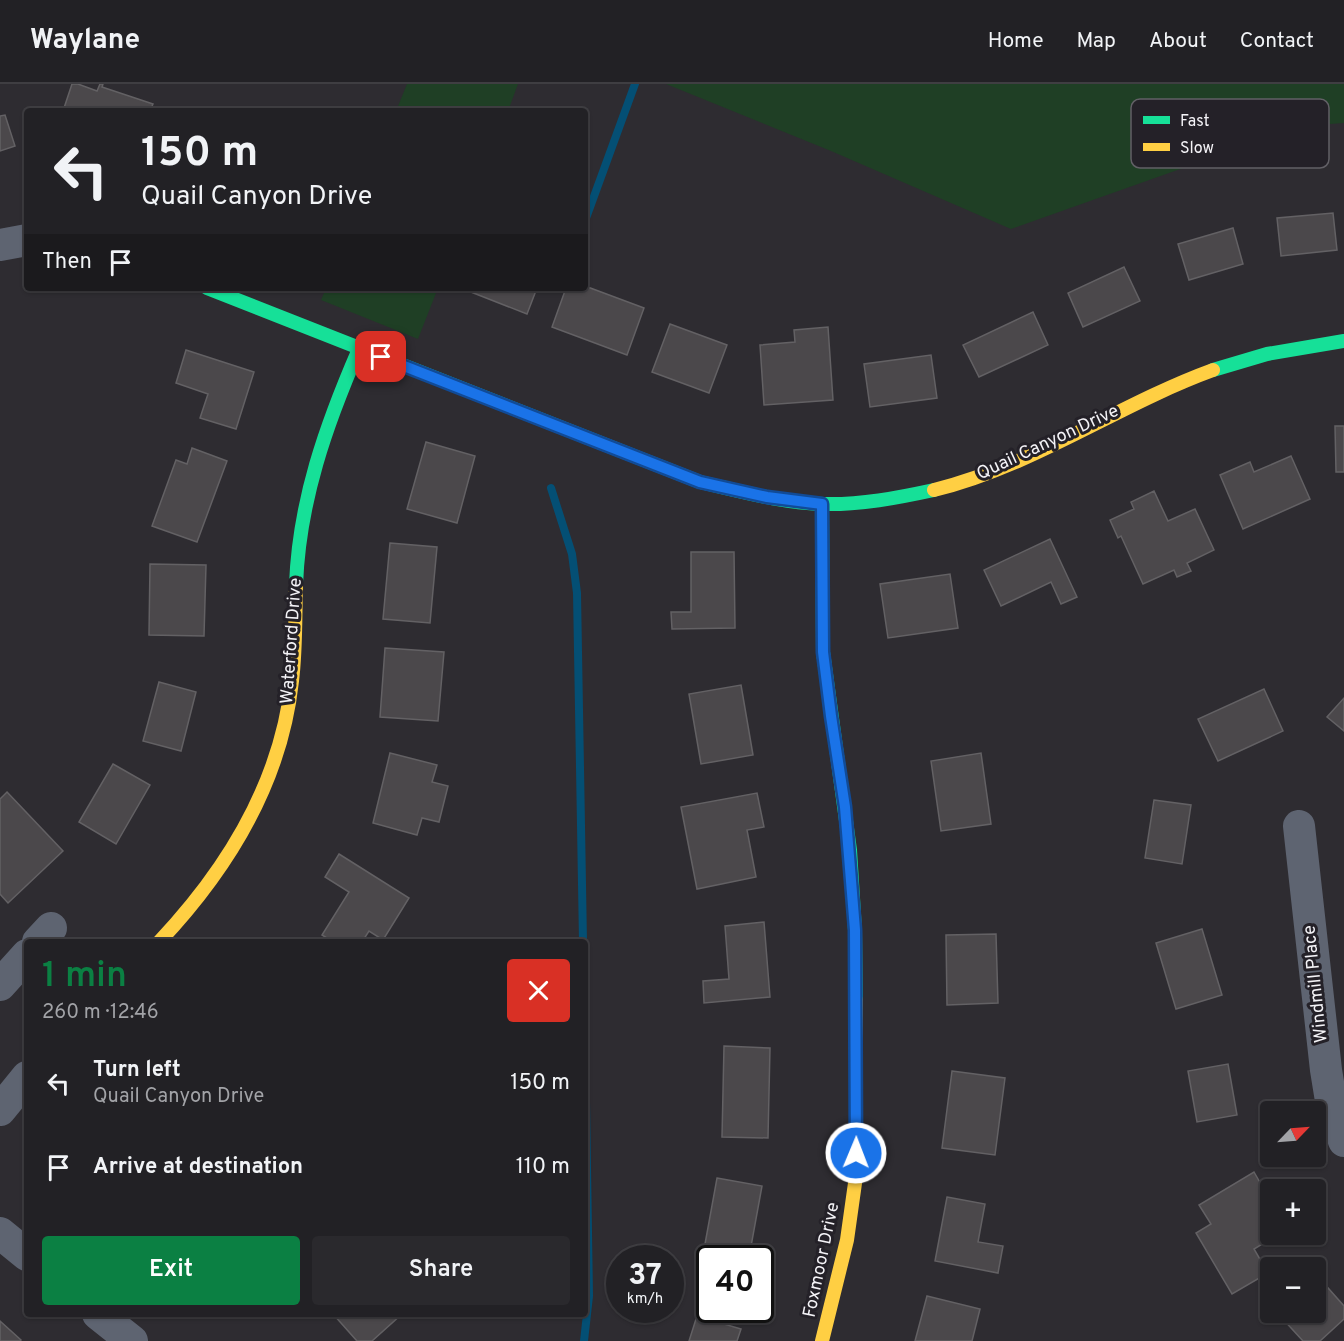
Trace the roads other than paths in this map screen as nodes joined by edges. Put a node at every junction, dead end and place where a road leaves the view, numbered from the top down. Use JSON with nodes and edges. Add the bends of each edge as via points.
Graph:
{"nodes":[{"id":1,"x":24,"y":241,"type":"edge"},
{"id":2,"x":0,"y":245,"type":"edge"},
{"id":3,"x":214,"y":291,"type":"edge"},
{"id":4,"x":1344,"y":341,"type":"edge"},
{"id":5,"x":359,"y":349,"type":"junction"},
{"id":6,"x":822,"y":504,"type":"junction"},
{"id":7,"x":1299,"y":826,"type":"dead end"},
{"id":8,"x":162,"y":939,"type":"edge"},
{"id":9,"x":24,"y":958,"type":"edge"},
{"id":10,"x":0,"y":985,"type":"edge"},
{"id":11,"x":24,"y":1081,"type":"edge"},
{"id":12,"x":0,"y":1110,"type":"edge"},
{"id":13,"x":1344,"y":1141,"type":"edge"},
{"id":14,"x":0,"y":1233,"type":"edge"},
{"id":15,"x":24,"y":1253,"type":"edge"},
{"id":16,"x":102,"y":1317,"type":"edge"},
{"id":17,"x":132,"y":1341,"type":"edge"},
{"id":18,"x":822,"y":1341,"type":"edge"}],
"edges":[{"from":1,"to":2,"type":"street"},
{"from":3,"to":5,"type":"street","name":"Quail Canyon Drive"},
{"from":4,"to":6,"type":"street","name":"Quail Canyon Drive","via":[[1286,348],[1216,368],[1002,468],[941,488],[878,500]]},
{"from":5,"to":6,"type":"street","name":"Quail Canyon Drive","via":[[700,482]]},
{"from":5,"to":8,"type":"street","name":"Waterford Drive","via":[[329,418],[310,476],[299,536],[292,685],[272,770],[250,823],[230,857],[205,892]]},
{"from":6,"to":18,"type":"street","name":"Foxmoor Drive","via":[[823,652],[850,849],[857,1084],[856,1176],[848,1240]]},
{"from":7,"to":13,"type":"street","name":"Windmill Place","via":[[1326,1070],[1332,1107]]},
{"from":9,"to":10,"type":"street"},
{"from":11,"to":12,"type":"street"},
{"from":14,"to":15,"type":"street"},
{"from":16,"to":17,"type":"street"}]}
